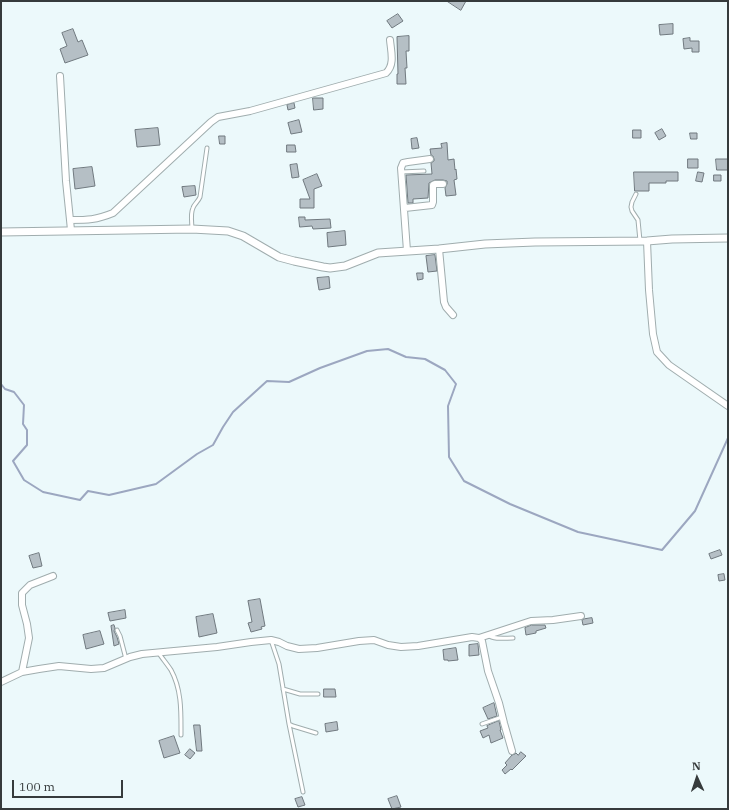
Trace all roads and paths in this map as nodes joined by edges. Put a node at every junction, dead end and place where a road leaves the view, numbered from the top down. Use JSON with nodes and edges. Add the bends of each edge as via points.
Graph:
{"nodes":[{"id":1,"x":390,"y":40,"type":"dead end"},
{"id":2,"x":60,"y":76,"type":"dead end"},
{"id":3,"x":207,"y":148,"type":"dead end"},
{"id":4,"x":430,"y":159,"type":"dead end"},
{"id":5,"x":424,"y":171,"type":"dead end"},
{"id":6,"x":401,"y":172,"type":"junction"},
{"id":7,"x":443,"y":184,"type":"dead end"},
{"id":8,"x":636,"y":194,"type":"dead end"},
{"id":9,"x":405,"y":208,"type":"junction"},
{"id":10,"x":70,"y":220,"type":"junction"},
{"id":11,"x":192,"y":229,"type":"junction"},
{"id":12,"x":71,"y":230,"type":"junction"},
{"id":13,"x":1,"y":232,"type":"edge"},
{"id":14,"x":728,"y":238,"type":"edge"},
{"id":15,"x":644,"y":241,"type":"junction"},
{"id":16,"x":439,"y":249,"type":"junction"},
{"id":17,"x":407,"y":251,"type":"junction"},
{"id":18,"x":453,"y":315,"type":"dead end"},
{"id":19,"x":728,"y":406,"type":"edge"},
{"id":20,"x":53,"y":576,"type":"dead end"},
{"id":21,"x":581,"y":616,"type":"dead end"},
{"id":22,"x":117,"y":630,"type":"dead end"},
{"id":23,"x":488,"y":635,"type":"junction"},
{"id":24,"x":479,"y":638,"type":"junction"},
{"id":25,"x":513,"y":638,"type":"dead end"},
{"id":26,"x":271,"y":640,"type":"junction"},
{"id":27,"x":158,"y":652,"type":"junction"},
{"id":28,"x":126,"y":659,"type":"junction"},
{"id":29,"x":22,"y":672,"type":"junction"},
{"id":30,"x":1,"y":682,"type":"edge"},
{"id":31,"x":284,"y":689,"type":"junction"},
{"id":32,"x":318,"y":694,"type":"dead end"},
{"id":33,"x":502,"y":717,"type":"junction"},
{"id":34,"x":289,"y":724,"type":"junction"},
{"id":35,"x":482,"y":724,"type":"dead end"},
{"id":36,"x":316,"y":733,"type":"dead end"},
{"id":37,"x":181,"y":735,"type":"dead end"},
{"id":38,"x":512,"y":751,"type":"dead end"},
{"id":39,"x":304,"y":792,"type":"dead end"}],
"edges":[{"from":1,"to":10,"type":"street","via":[[392,63],[386,72],[250,111],[218,117],[113,213],[90,220]]},
{"from":2,"to":10,"type":"street"},
{"from":3,"to":11,"type":"lane","via":[[200,197],[192,211]]},
{"from":4,"to":6,"type":"street","via":[[402,163]]},
{"from":5,"to":6,"type":"lane"},
{"from":6,"to":9,"type":"street"},
{"from":7,"to":9,"type":"street","via":[[433,185],[432,205]]},
{"from":8,"to":15,"type":"lane","via":[[631,207]]},
{"from":9,"to":17,"type":"street"},
{"from":10,"to":12,"type":"street"},
{"from":11,"to":12,"type":"street"},
{"from":11,"to":17,"type":"street","via":[[228,231],[243,236],[279,257],[330,268],[345,266],[378,253]]},
{"from":12,"to":13,"type":"street"},
{"from":14,"to":15,"type":"street"},
{"from":15,"to":16,"type":"street","via":[[535,242]]},
{"from":15,"to":19,"type":"street","via":[[657,352],[669,366]]},
{"from":16,"to":17,"type":"street"},
{"from":16,"to":18,"type":"street","via":[[444,302]]},
{"from":20,"to":29,"type":"street","via":[[30,584],[22,593],[29,638]]},
{"from":21,"to":23,"type":"street","via":[[531,621]]},
{"from":22,"to":28,"type":"lane"},
{"from":23,"to":24,"type":"street"},
{"from":23,"to":25,"type":"lane"},
{"from":24,"to":26,"type":"street","via":[[418,646],[388,645],[374,640],[299,649]]},
{"from":24,"to":33,"type":"street","via":[[482,640]]},
{"from":26,"to":27,"type":"street"},
{"from":26,"to":31,"type":"lane"},
{"from":27,"to":28,"type":"street"},
{"from":27,"to":37,"type":"lane","via":[[178,687]]},
{"from":28,"to":29,"type":"street","via":[[104,668],[60,666]]},
{"from":29,"to":30,"type":"street"},
{"from":31,"to":32,"type":"lane","via":[[300,694]]},
{"from":31,"to":34,"type":"lane"},
{"from":33,"to":35,"type":"lane"},
{"from":33,"to":38,"type":"street"},
{"from":34,"to":36,"type":"lane"},
{"from":34,"to":39,"type":"lane"}]}
